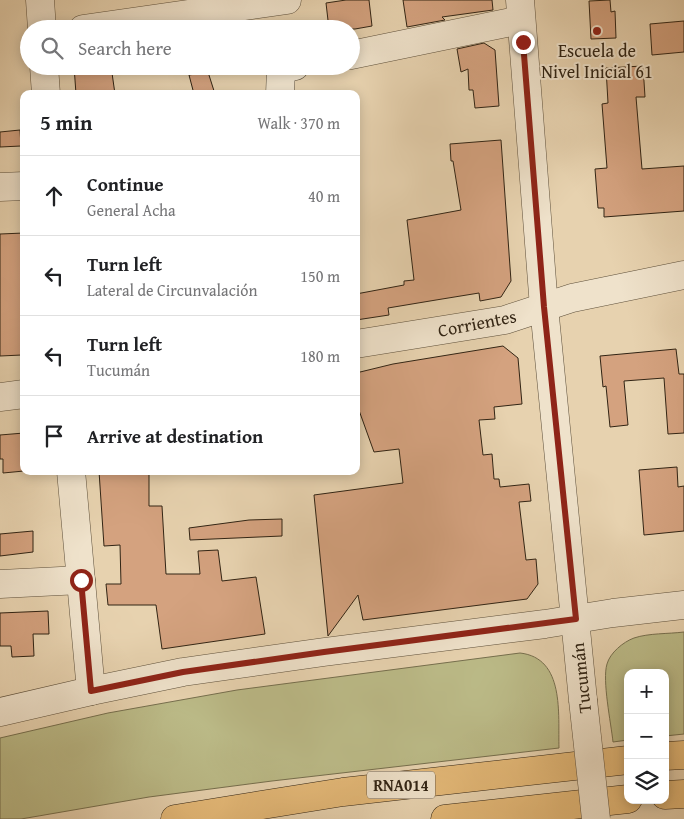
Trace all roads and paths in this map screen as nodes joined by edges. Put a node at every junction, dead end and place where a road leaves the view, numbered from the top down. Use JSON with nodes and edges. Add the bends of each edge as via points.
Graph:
{"nodes":[{"id":1,"x":40,"y":0,"type":"edge"},
{"id":2,"x":287,"y":0,"type":"edge"},
{"id":3,"x":521,"y":10,"type":"edge"},
{"id":4,"x":41,"y":20,"type":"edge"},
{"id":5,"x":146,"y":20,"type":"edge"},
{"id":6,"x":360,"y":53,"type":"edge"},
{"id":7,"x":45,"y":75,"type":"edge"},
{"id":8,"x":281,"y":75,"type":"edge"},
{"id":9,"x":46,"y":90,"type":"edge"},
{"id":10,"x":280,"y":90,"type":"edge"},
{"id":11,"x":20,"y":186,"type":"edge"},
{"id":12,"x":0,"y":187,"type":"edge"},
{"id":13,"x":684,"y":275,"type":"edge"},
{"id":14,"x":544,"y":307,"type":"junction"},
{"id":15,"x":360,"y":343,"type":"edge"},
{"id":16,"x":20,"y":394,"type":"edge"},
{"id":17,"x":0,"y":397,"type":"edge"},
{"id":18,"x":71,"y":475,"type":"edge"},
{"id":19,"x":81,"y":580,"type":"junction"},
{"id":20,"x":0,"y":584,"type":"edge"},
{"id":21,"x":684,"y":605,"type":"edge"},
{"id":22,"x":576,"y":619,"type":"junction"},
{"id":23,"x":91,"y":691,"type":"junction"},
{"id":24,"x":0,"y":712,"type":"edge"},
{"id":25,"x":684,"y":755,"type":"edge"},
{"id":26,"x":669,"y":756,"type":"edge"},
{"id":27,"x":624,"y":760,"type":"edge"},
{"id":28,"x":684,"y":794,"type":"edge"},
{"id":29,"x":669,"y":795,"type":"edge"},
{"id":30,"x":624,"y":799,"type":"edge"},
{"id":31,"x":176,"y":819,"type":"edge"},
{"id":32,"x":445,"y":819,"type":"edge"},
{"id":33,"x":596,"y":819,"type":"edge"}],
"edges":[{"from":1,"to":4,"type":"street"},
{"from":2,"to":5,"type":"street"},
{"from":3,"to":6,"type":"street"},
{"from":3,"to":14,"type":"street","name":"Tucumán"},
{"from":7,"to":9,"type":"street"},
{"from":8,"to":10,"type":"street"},
{"from":11,"to":12,"type":"street"},
{"from":13,"to":14,"type":"street","name":"Corrientes","via":[[572,298]]},
{"from":14,"to":15,"type":"street","name":"Corrientes","via":[[505,320]]},
{"from":14,"to":22,"type":"street","name":"Tucumán"},
{"from":16,"to":17,"type":"street"},
{"from":18,"to":19,"type":"street"},
{"from":19,"to":20,"type":"street"},
{"from":19,"to":23,"type":"street"},
{"from":21,"to":22,"type":"street"},
{"from":22,"to":23,"type":"street","via":[[201,670]]},
{"from":22,"to":33,"type":"street","name":"Tucumán","bridge":true},
{"from":23,"to":24,"type":"street"},
{"from":25,"to":26,"type":"highway"},
{"from":27,"to":31,"type":"highway","number":"RNA014","via":[[343,792]]},
{"from":28,"to":29,"type":"highway"},
{"from":30,"to":32,"type":"highway","number":"RNA014"}]}
